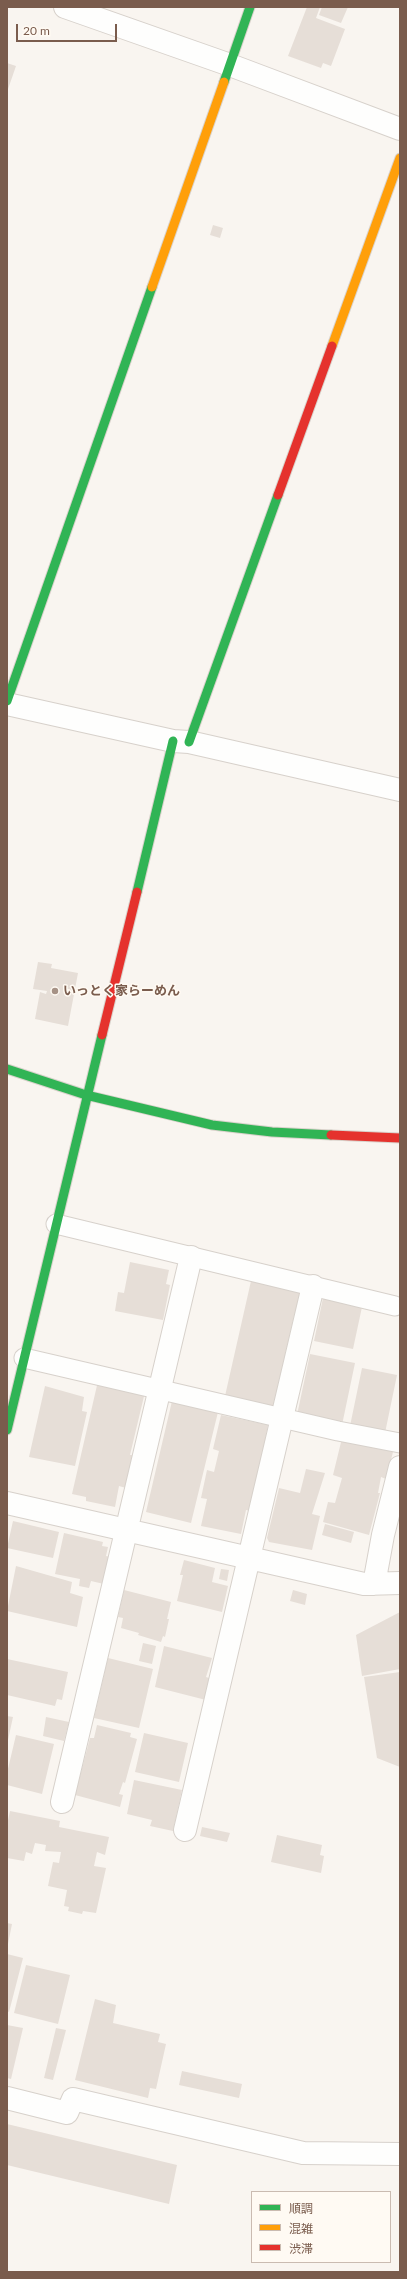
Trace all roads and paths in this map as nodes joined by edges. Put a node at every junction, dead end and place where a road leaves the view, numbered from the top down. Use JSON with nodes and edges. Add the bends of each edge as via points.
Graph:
{"nodes":[{"id":1,"x":65,"y":7,"type":"edge"},
{"id":2,"x":250,"y":7,"type":"edge"},
{"id":3,"x":230,"y":65,"type":"junction"},
{"id":4,"x":400,"y":129,"type":"edge"},
{"id":5,"x":400,"y":158,"type":"edge"},
{"id":6,"x":7,"y":701,"type":"edge"},
{"id":7,"x":7,"y":704,"type":"edge"},
{"id":8,"x":181,"y":741,"type":"junction"},
{"id":9,"x":400,"y":790,"type":"edge"},
{"id":10,"x":7,"y":1069,"type":"edge"},
{"id":11,"x":86,"y":1095,"type":"junction"},
{"id":12,"x":400,"y":1138,"type":"edge"},
{"id":13,"x":56,"y":1224,"type":"junction"},
{"id":14,"x":191,"y":1257,"type":"junction"},
{"id":15,"x":313,"y":1286,"type":"junction"},
{"id":16,"x":395,"y":1306,"type":"dead end"},
{"id":17,"x":24,"y":1358,"type":"junction"},
{"id":18,"x":160,"y":1390,"type":"junction"},
{"id":19,"x":282,"y":1419,"type":"junction"},
{"id":20,"x":7,"y":1430,"type":"edge"},
{"id":21,"x":400,"y":1443,"type":"edge"},
{"id":22,"x":400,"y":1467,"type":"edge"},
{"id":23,"x":7,"y":1503,"type":"edge"},
{"id":24,"x":126,"y":1530,"type":"junction"},
{"id":25,"x":250,"y":1558,"type":"junction"},
{"id":26,"x":400,"y":1583,"type":"edge"},
{"id":27,"x":374,"y":1584,"type":"junction"},
{"id":28,"x":62,"y":1802,"type":"dead end"},
{"id":29,"x":185,"y":1830,"type":"dead end"},
{"id":30,"x":7,"y":2098,"type":"edge"},
{"id":31,"x":400,"y":2154,"type":"edge"}],
"edges":[{"from":1,"to":3,"type":"street"},
{"from":2,"to":3,"type":"street"},
{"from":3,"to":4,"type":"street"},
{"from":3,"to":6,"type":"street"},
{"from":5,"to":8,"type":"street"},
{"from":7,"to":8,"type":"street"},
{"from":8,"to":9,"type":"street"},
{"from":8,"to":11,"type":"street"},
{"from":10,"to":11,"type":"street"},
{"from":11,"to":12,"type":"street","via":[[212,1125],[272,1132]]},
{"from":11,"to":13,"type":"street"},
{"from":13,"to":14,"type":"lane"},
{"from":13,"to":17,"type":"street"},
{"from":14,"to":15,"type":"lane"},
{"from":14,"to":18,"type":"street"},
{"from":15,"to":16,"type":"lane"},
{"from":15,"to":19,"type":"street"},
{"from":17,"to":18,"type":"lane"},
{"from":17,"to":20,"type":"street"},
{"from":18,"to":19,"type":"lane"},
{"from":18,"to":24,"type":"street"},
{"from":19,"to":21,"type":"lane"},
{"from":19,"to":25,"type":"street"},
{"from":22,"to":27,"type":"street"},
{"from":23,"to":24,"type":"street"},
{"from":24,"to":25,"type":"street"},
{"from":24,"to":28,"type":"street"},
{"from":25,"to":27,"type":"street","via":[[364,1584]]},
{"from":25,"to":29,"type":"street"},
{"from":26,"to":27,"type":"street"},
{"from":30,"to":31,"type":"street","via":[[67,2113],[73,2099],[304,2153]]}]}
